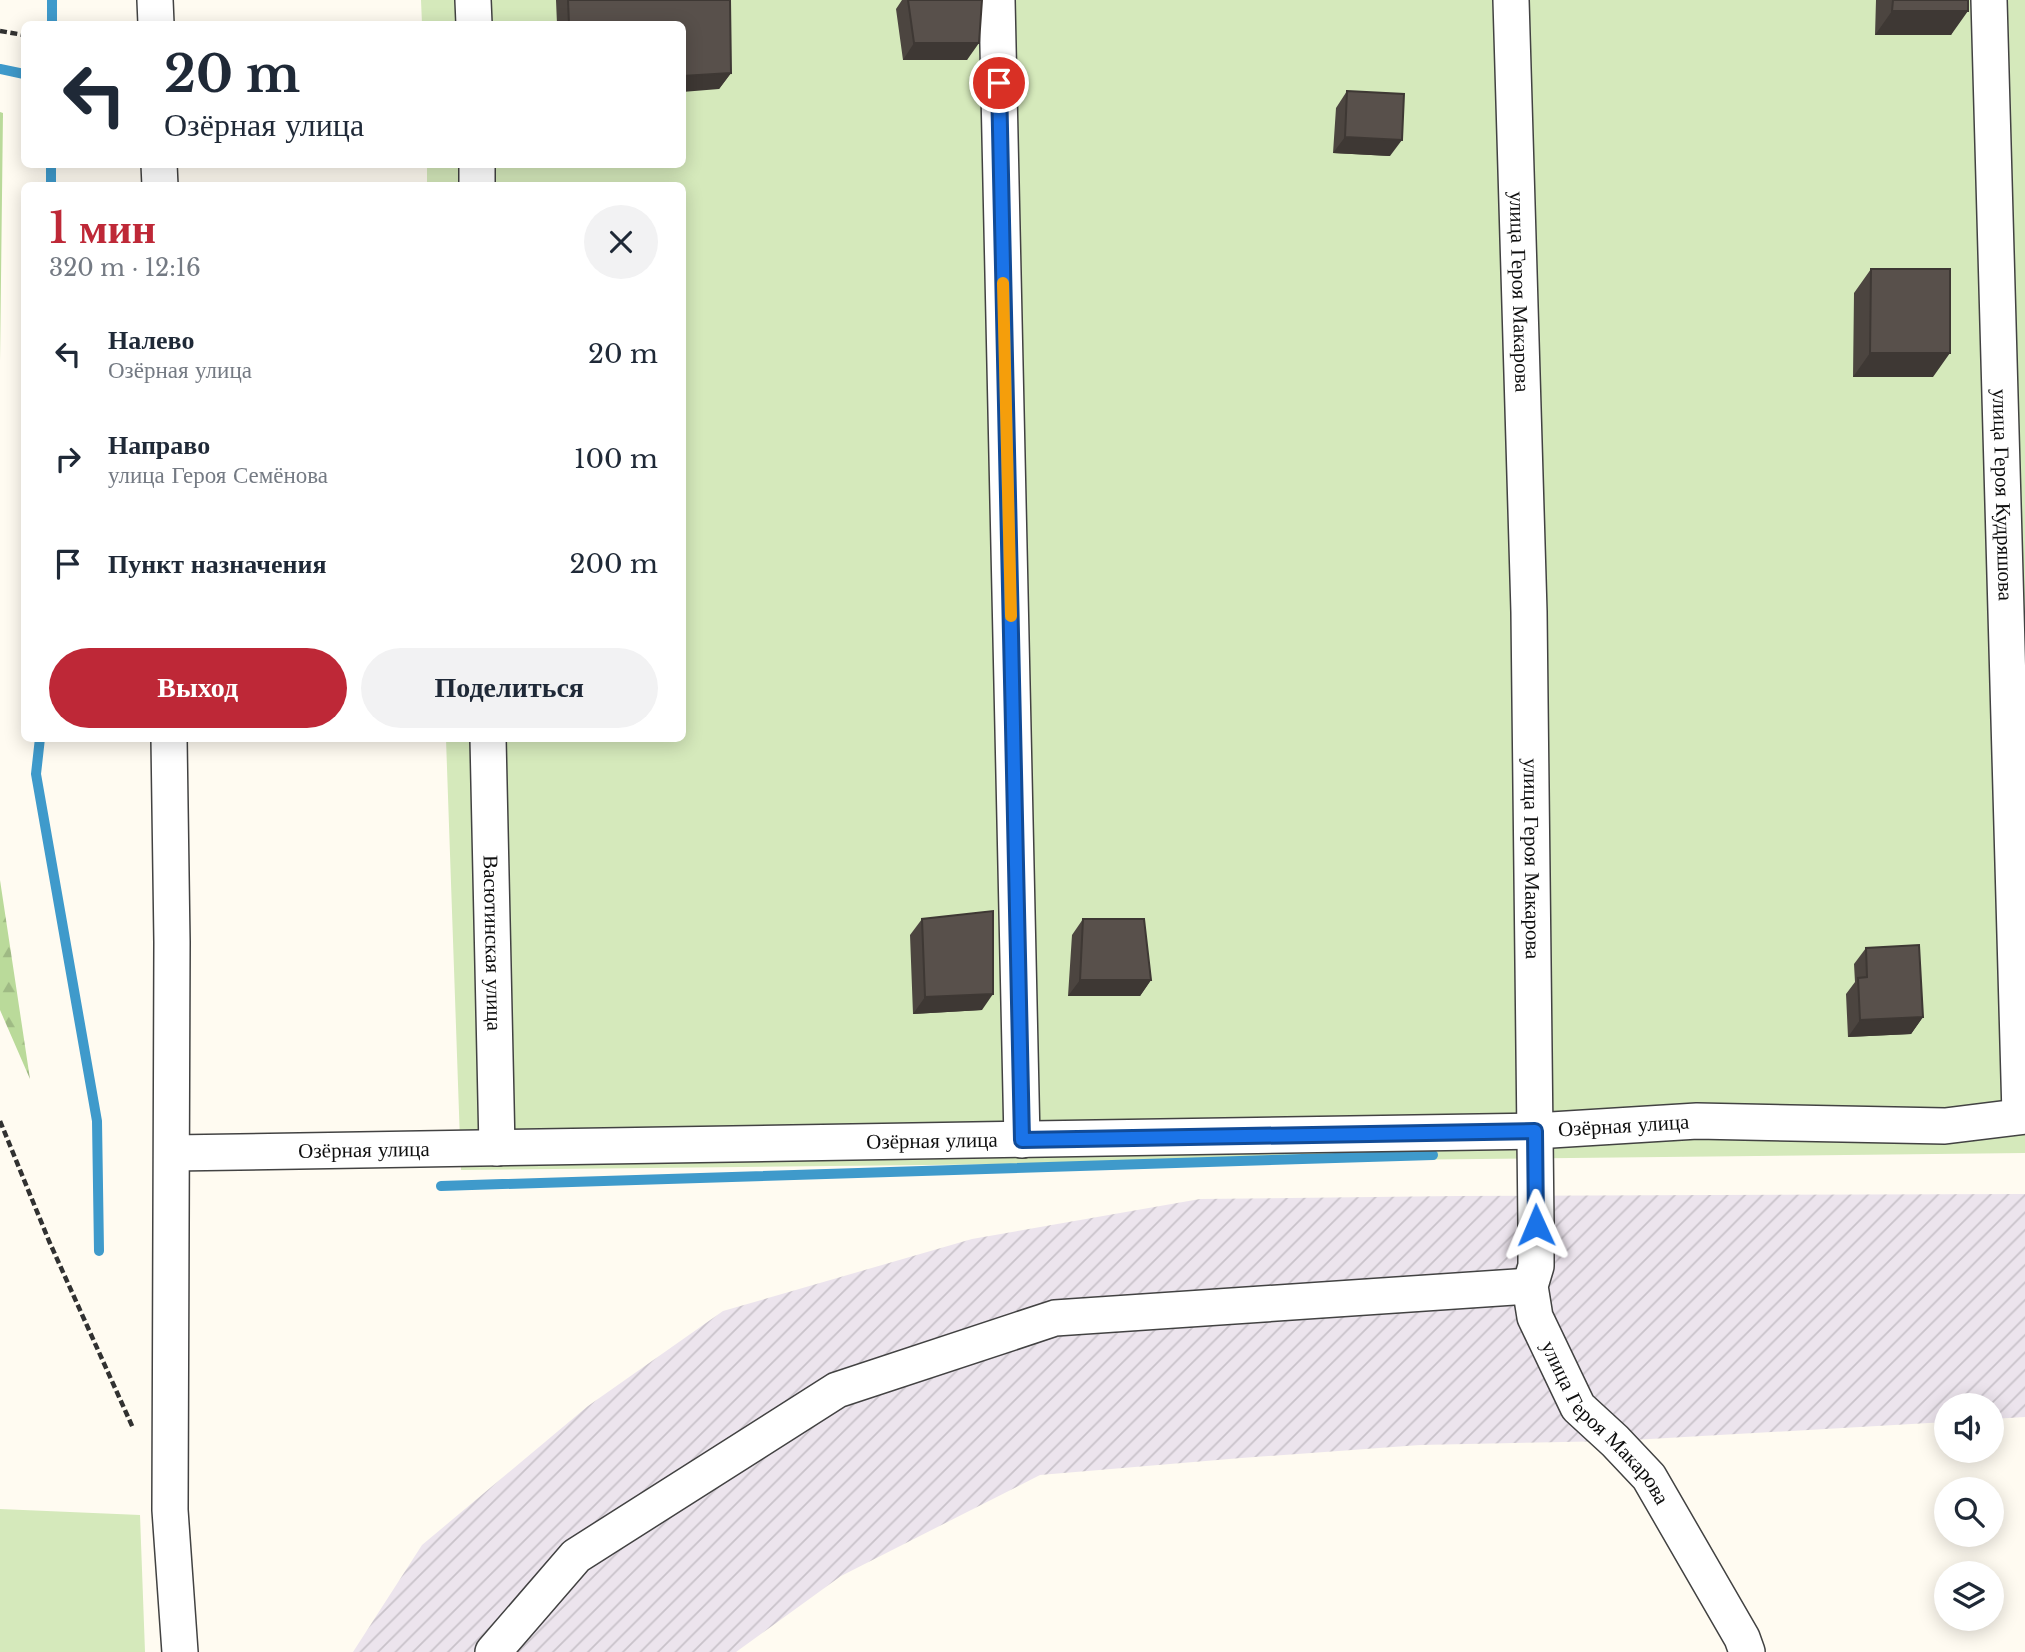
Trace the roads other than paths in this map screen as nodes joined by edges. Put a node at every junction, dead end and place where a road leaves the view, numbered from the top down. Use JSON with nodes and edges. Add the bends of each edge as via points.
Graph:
{"nodes":[{"id":1,"x":155,"y":0,"type":"edge"},
{"id":2,"x":473,"y":0,"type":"edge"},
{"id":3,"x":997,"y":0,"type":"edge"},
{"id":4,"x":1511,"y":0,"type":"edge"},
{"id":5,"x":1989,"y":0,"type":"edge"},
{"id":6,"x":156,"y":21,"type":"edge"},
{"id":7,"x":474,"y":21,"type":"edge"},
{"id":8,"x":169,"y":742,"type":"edge"},
{"id":9,"x":488,"y":742,"type":"edge"},
{"id":10,"x":2022,"y":1115,"type":"edge"},
{"id":11,"x":1535,"y":1131,"type":"junction"},
{"id":12,"x":1022,"y":1140,"type":"junction"},
{"id":13,"x":496,"y":1148,"type":"junction"},
{"id":14,"x":172,"y":1153,"type":"junction"},
{"id":15,"x":1530,"y":1286,"type":"junction"},
{"id":16,"x":180,"y":1652,"type":"edge"},
{"id":17,"x":493,"y":1652,"type":"edge"},
{"id":18,"x":1747,"y":1652,"type":"edge"}],
"edges":[{"from":1,"to":6,"type":"street"},
{"from":2,"to":7,"type":"street"},
{"from":3,"to":12,"type":"street"},
{"from":4,"to":11,"type":"street","name":"улица Героя Макарова","via":[[1529,612]]},
{"from":5,"to":10,"type":"street","name":"улица Героя Кудряшова"},
{"from":8,"to":14,"type":"street"},
{"from":9,"to":13,"type":"street","name":"Васютинская улица"},
{"from":10,"to":11,"type":"street","name":"Озёрная улица","via":[[1945,1126],[1697,1121]]},
{"from":11,"to":12,"type":"street","name":"Озёрная улица"},
{"from":11,"to":15,"type":"street","name":"улица Героя Макарова","via":[[1536,1266]]},
{"from":12,"to":13,"type":"street","name":"Озёрная улица"},
{"from":13,"to":14,"type":"street","name":"Озёрная улица"},
{"from":14,"to":16,"type":"street","via":[[170,1510]]},
{"from":15,"to":17,"type":"street","via":[[1055,1318],[837,1390],[576,1556]]},
{"from":15,"to":18,"type":"street","name":"улица Героя Макарова","via":[[1535,1317],[1578,1407],[1649,1477]]}]}
